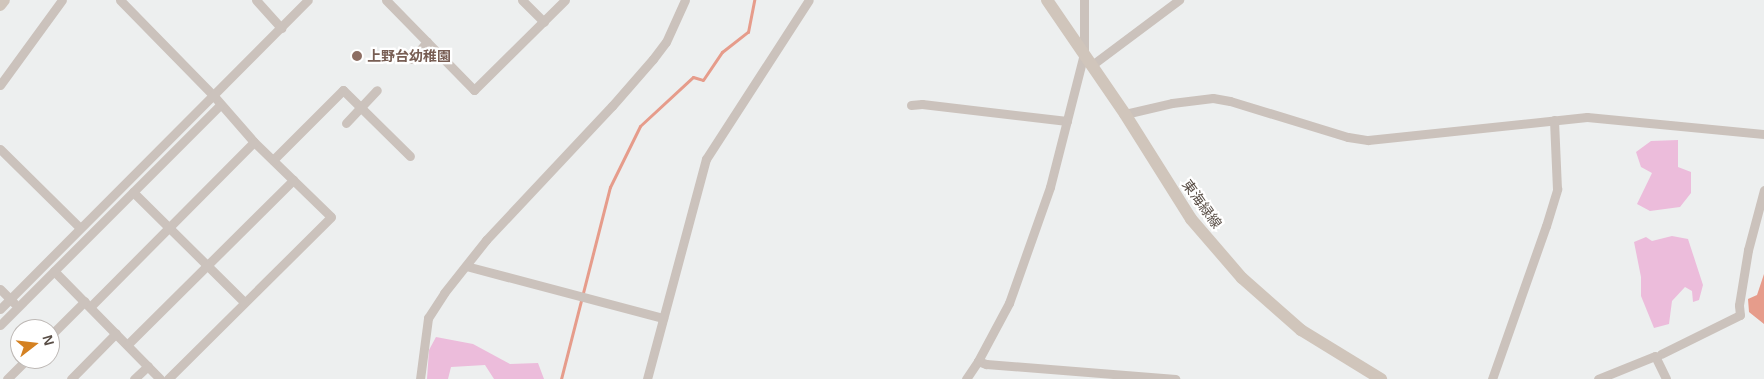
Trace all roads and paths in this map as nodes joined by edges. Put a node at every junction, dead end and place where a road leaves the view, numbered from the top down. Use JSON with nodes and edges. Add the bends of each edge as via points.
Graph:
{"nodes":[{"id":1,"x":4,"y":0,"type":"edge"},
{"id":2,"x":62,"y":0,"type":"edge"},
{"id":3,"x":120,"y":0,"type":"edge"},
{"id":4,"x":256,"y":0,"type":"edge"},
{"id":5,"x":308,"y":0,"type":"edge"},
{"id":6,"x":386,"y":0,"type":"edge"},
{"id":7,"x":522,"y":0,"type":"edge"},
{"id":8,"x":565,"y":0,"type":"edge"},
{"id":9,"x":685,"y":0,"type":"edge"},
{"id":10,"x":809,"y":0,"type":"edge"},
{"id":11,"x":1048,"y":0,"type":"edge"},
{"id":12,"x":1085,"y":0,"type":"edge"},
{"id":13,"x":1178,"y":0,"type":"edge"},
{"id":14,"x":0,"y":5,"type":"edge"},
{"id":15,"x":544,"y":22,"type":"junction"},
{"id":16,"x":281,"y":28,"type":"junction"},
{"id":17,"x":427,"y":42,"type":"junction"},
{"id":18,"x":1084,"y":54,"type":"junction"},
{"id":19,"x":412,"y":59,"type":"dead end"},
{"id":20,"x":1092,"y":65,"type":"junction"},
{"id":21,"x":0,"y":85,"type":"edge"},
{"id":22,"x":377,"y":90,"type":"dead end"},
{"id":23,"x":213,"y":95,"type":"junction"},
{"id":24,"x":911,"y":105,"type":"dead end"},
{"id":25,"x":220,"y":106,"type":"junction"},
{"id":26,"x":361,"y":108,"type":"junction"},
{"id":27,"x":1125,"y":114,"type":"junction"},
{"id":28,"x":1554,"y":120,"type":"junction"},
{"id":29,"x":1067,"y":121,"type":"junction"},
{"id":30,"x":346,"y":123,"type":"dead end"},
{"id":31,"x":1764,"y":134,"type":"edge"},
{"id":32,"x":254,"y":142,"type":"junction"},
{"id":33,"x":0,"y":149,"type":"edge"},
{"id":34,"x":410,"y":156,"type":"dead end"},
{"id":35,"x":273,"y":160,"type":"junction"},
{"id":36,"x":293,"y":180,"type":"junction"},
{"id":37,"x":1764,"y":190,"type":"edge"},
{"id":38,"x":133,"y":192,"type":"junction"},
{"id":39,"x":80,"y":228,"type":"junction"},
{"id":40,"x":168,"y":228,"type":"junction"},
{"id":41,"x":207,"y":265,"type":"junction"},
{"id":42,"x":466,"y":266,"type":"junction"},
{"id":43,"x":54,"y":271,"type":"junction"},
{"id":44,"x":0,"y":289,"type":"edge"},
{"id":45,"x":10,"y":299,"type":"junction"},
{"id":46,"x":244,"y":302,"type":"junction"},
{"id":47,"x":88,"y":304,"type":"junction"},
{"id":48,"x":18,"y":307,"type":"junction"},
{"id":49,"x":0,"y":309,"type":"edge"},
{"id":50,"x":663,"y":318,"type":"junction"},
{"id":51,"x":0,"y":325,"type":"edge"},
{"id":52,"x":60,"y":328,"type":"edge"},
{"id":53,"x":116,"y":333,"type":"junction"},
{"id":54,"x":128,"y":344,"type":"junction"},
{"id":55,"x":1660,"y":354,"type":"dead end"},
{"id":56,"x":978,"y":361,"type":"junction"},
{"id":57,"x":148,"y":366,"type":"junction"},
{"id":58,"x":16,"y":369,"type":"edge"},
{"id":59,"x":0,"y":375,"type":"edge"},
{"id":60,"x":6,"y":379,"type":"edge"},
{"id":61,"x":71,"y":379,"type":"edge"},
{"id":62,"x":134,"y":379,"type":"edge"},
{"id":63,"x":160,"y":379,"type":"edge"},
{"id":64,"x":168,"y":379,"type":"edge"},
{"id":65,"x":420,"y":379,"type":"edge"},
{"id":66,"x":647,"y":379,"type":"edge"},
{"id":67,"x":966,"y":379,"type":"edge"},
{"id":68,"x":1175,"y":379,"type":"edge"},
{"id":69,"x":1381,"y":379,"type":"edge"},
{"id":70,"x":1492,"y":379,"type":"edge"},
{"id":71,"x":1598,"y":379,"type":"edge"},
{"id":72,"x":1666,"y":379,"type":"edge"}],
"edges":[{"from":1,"to":14,"type":"main road"},
{"from":2,"to":21,"type":"street"},
{"from":3,"to":23,"type":"street"},
{"from":4,"to":16,"type":"street"},
{"from":5,"to":16,"type":"street"},
{"from":6,"to":17,"type":"street"},
{"from":7,"to":15,"type":"street"},
{"from":8,"to":15,"type":"street"},
{"from":9,"to":42,"type":"street","via":[[666,42],[653,59],[486,240]]},
{"from":10,"to":50,"type":"street","via":[[706,159]]},
{"from":11,"to":18,"type":"main road","name":"東海緑線"},
{"from":12,"to":18,"type":"street"},
{"from":13,"to":20,"type":"street"},
{"from":15,"to":17,"type":"street","via":[[474,90]]},
{"from":16,"to":23,"type":"street"},
{"from":17,"to":19,"type":"street"},
{"from":18,"to":20,"type":"main road","name":"東海緑線"},
{"from":18,"to":29,"type":"street"},
{"from":20,"to":27,"type":"main road","name":"東海緑線"},
{"from":22,"to":26,"type":"street"},
{"from":23,"to":25,"type":"street"},
{"from":23,"to":39,"type":"street"},
{"from":24,"to":29,"type":"street"},
{"from":25,"to":32,"type":"street"},
{"from":25,"to":38,"type":"street"},
{"from":26,"to":30,"type":"street"},
{"from":26,"to":34,"type":"street"},
{"from":26,"to":35,"type":"street","via":[[343,90]]},
{"from":27,"to":28,"type":"street","via":[[1172,103],[1214,98],[1348,138],[1368,140]]},
{"from":27,"to":69,"type":"main road","name":"東海緑線","via":[[1192,219],[1242,278],[1301,330]]},
{"from":28,"to":31,"type":"street","via":[[1619,119]]},
{"from":28,"to":70,"type":"street","via":[[1557,190]]},
{"from":29,"to":56,"type":"street","via":[[1050,187],[1013,294]]},
{"from":32,"to":35,"type":"street"},
{"from":32,"to":40,"type":"street"},
{"from":33,"to":39,"type":"street"},
{"from":35,"to":36,"type":"street"},
{"from":36,"to":41,"type":"street"},
{"from":36,"to":46,"type":"street","via":[[331,218]]},
{"from":37,"to":55,"type":"street","via":[[1748,250],[1740,315]]},
{"from":38,"to":40,"type":"street"},
{"from":38,"to":43,"type":"street"},
{"from":39,"to":45,"type":"street"},
{"from":40,"to":41,"type":"street"},
{"from":40,"to":47,"type":"street"},
{"from":41,"to":46,"type":"street"},
{"from":41,"to":54,"type":"street"},
{"from":42,"to":50,"type":"street"},
{"from":42,"to":65,"type":"street","via":[[428,318]]},
{"from":43,"to":47,"type":"street"},
{"from":43,"to":48,"type":"street"},
{"from":44,"to":45,"type":"street"},
{"from":45,"to":48,"type":"street"},
{"from":45,"to":49,"type":"street"},
{"from":46,"to":64,"type":"street"},
{"from":47,"to":52,"type":"street"},
{"from":47,"to":53,"type":"street"},
{"from":48,"to":51,"type":"street"},
{"from":50,"to":66,"type":"street"},
{"from":53,"to":54,"type":"street"},
{"from":53,"to":61,"type":"street"},
{"from":54,"to":57,"type":"street"},
{"from":56,"to":67,"type":"street"},
{"from":56,"to":68,"type":"street"},
{"from":57,"to":62,"type":"street"},
{"from":57,"to":63,"type":"street"},
{"from":58,"to":60,"type":"street"},
{"from":59,"to":60,"type":"street"},
{"from":71,"to":72,"type":"street","via":[[1655,356]]}]}
